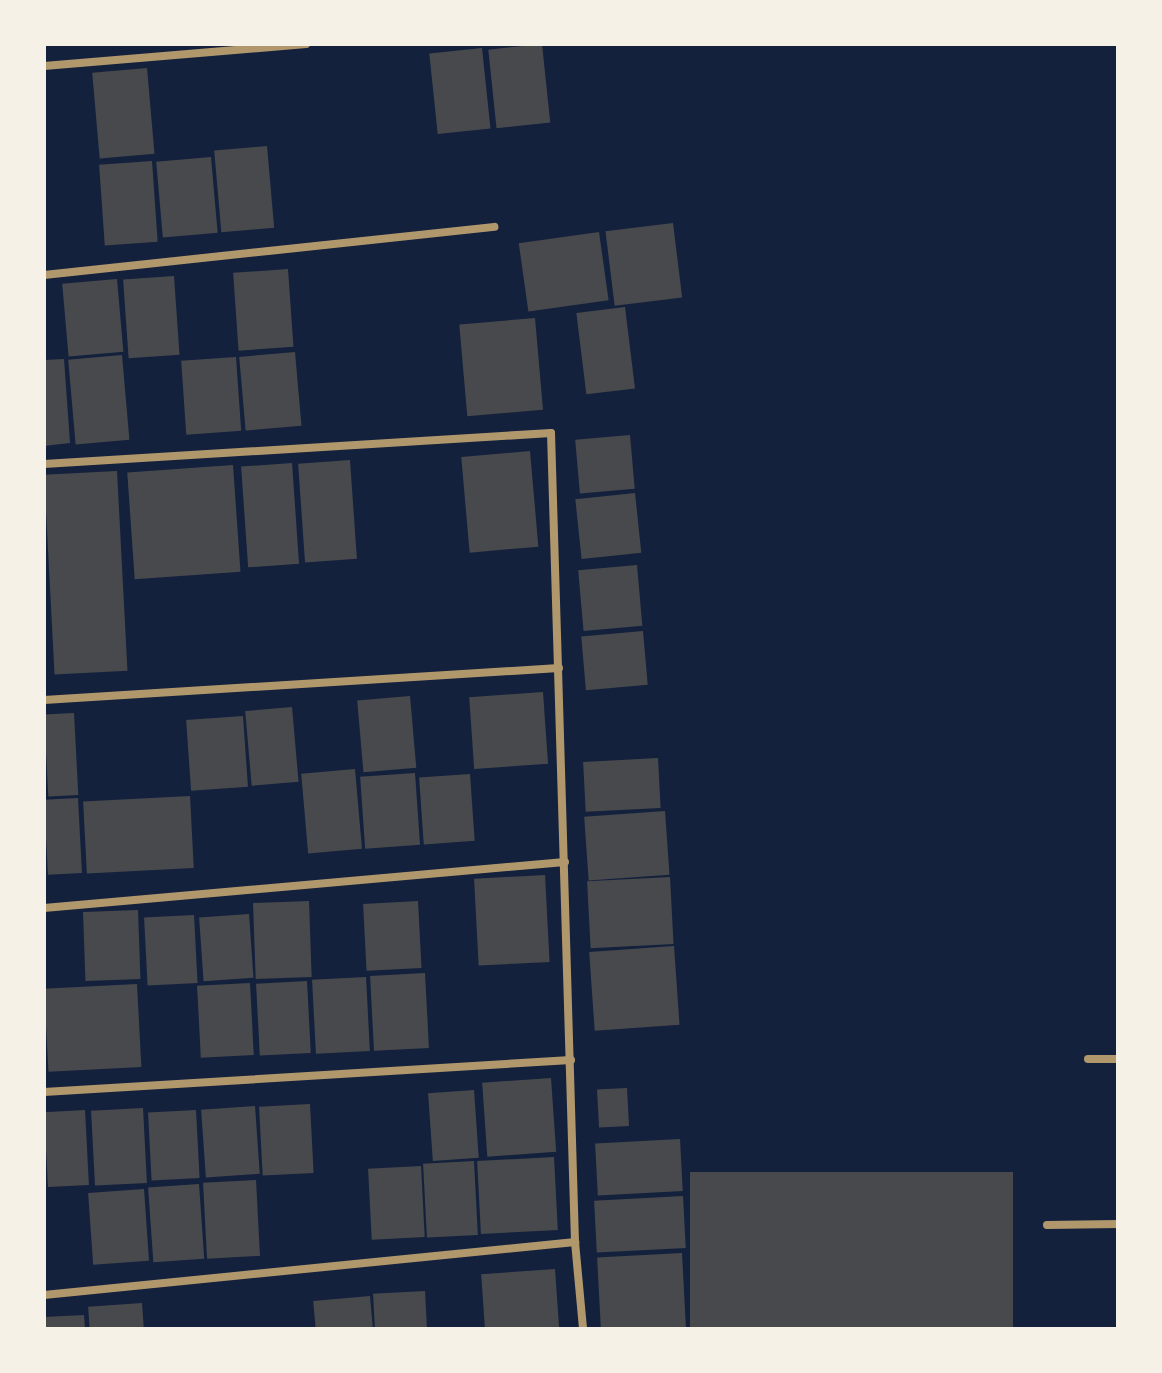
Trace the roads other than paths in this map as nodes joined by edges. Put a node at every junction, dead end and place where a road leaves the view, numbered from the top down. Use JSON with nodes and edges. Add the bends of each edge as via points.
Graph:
{"nodes":[{"id":1,"x":306,"y":44,"type":"edge"},
{"id":2,"x":44,"y":66,"type":"edge"},
{"id":3,"x":494,"y":227,"type":"dead end"},
{"id":4,"x":44,"y":275,"type":"edge"},
{"id":5,"x":44,"y":464,"type":"edge"},
{"id":6,"x":559,"y":668,"type":"junction"},
{"id":7,"x":44,"y":700,"type":"edge"},
{"id":8,"x":565,"y":862,"type":"junction"},
{"id":9,"x":44,"y":908,"type":"edge"},
{"id":10,"x":1088,"y":1059,"type":"dead end"},
{"id":11,"x":1118,"y":1059,"type":"edge"},
{"id":12,"x":571,"y":1060,"type":"junction"},
{"id":13,"x":44,"y":1092,"type":"edge"},
{"id":14,"x":1118,"y":1224,"type":"edge"},
{"id":15,"x":1047,"y":1225,"type":"dead end"},
{"id":16,"x":575,"y":1242,"type":"junction"},
{"id":17,"x":44,"y":1295,"type":"edge"},
{"id":18,"x":583,"y":1329,"type":"edge"}],
"edges":[{"from":1,"to":2,"type":"street"},
{"from":3,"to":4,"type":"street"},
{"from":5,"to":6,"type":"street","via":[[551,433]]},
{"from":6,"to":7,"type":"street"},
{"from":6,"to":8,"type":"street"},
{"from":8,"to":9,"type":"street"},
{"from":8,"to":12,"type":"street"},
{"from":10,"to":11,"type":"street"},
{"from":12,"to":13,"type":"street"},
{"from":12,"to":16,"type":"street"},
{"from":14,"to":15,"type":"street"},
{"from":16,"to":17,"type":"street"},
{"from":16,"to":18,"type":"street"}]}
